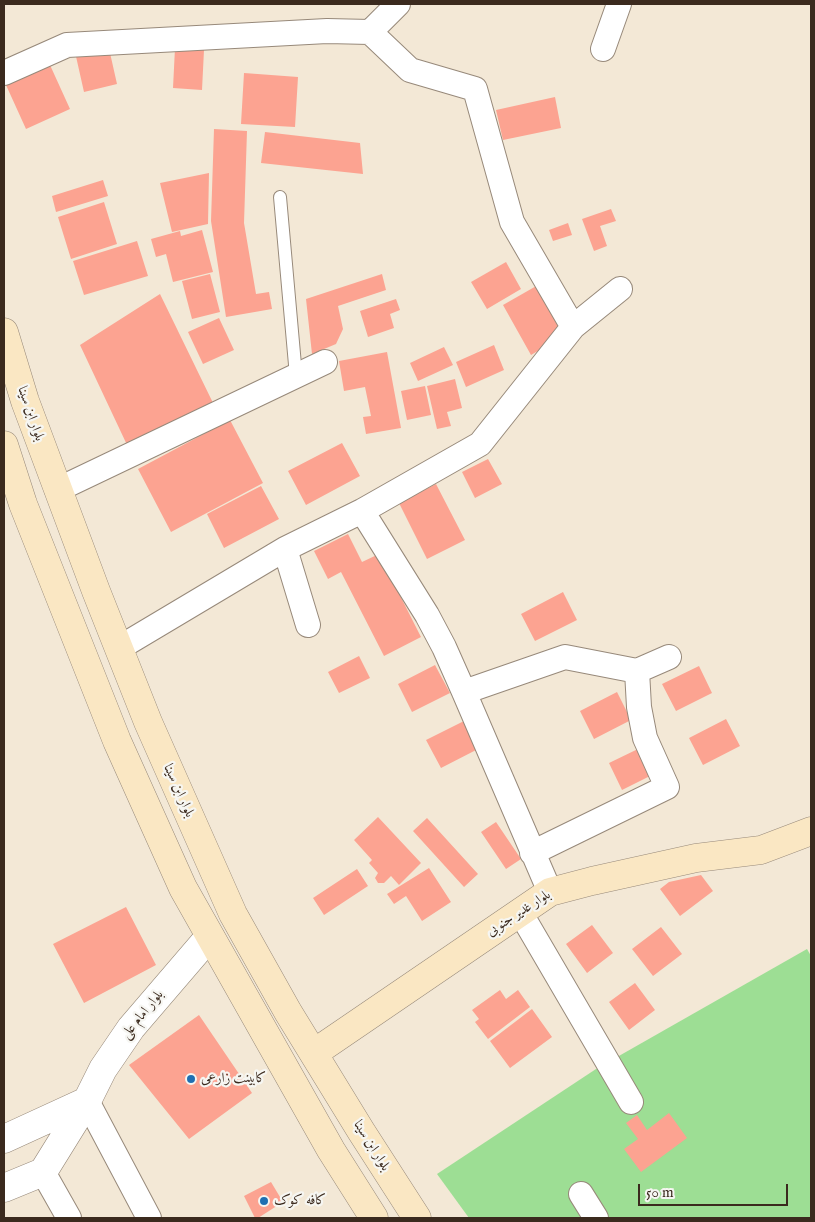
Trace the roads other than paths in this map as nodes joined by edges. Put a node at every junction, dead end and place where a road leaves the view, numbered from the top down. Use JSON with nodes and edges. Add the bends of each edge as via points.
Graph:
{"nodes":[{"id":1,"x":398,"y":4,"type":"edge"},
{"id":2,"x":619,"y":4,"type":"edge"},
{"id":3,"x":370,"y":32,"type":"junction"},
{"id":4,"x":602,"y":49,"type":"dead end"},
{"id":5,"x":4,"y":73,"type":"edge"},
{"id":6,"x":280,"y":197,"type":"dead end"},
{"id":7,"x":620,"y":289,"type":"dead end"},
{"id":8,"x":573,"y":327,"type":"junction"},
{"id":9,"x":4,"y":332,"type":"edge"},
{"id":10,"x":325,"y":362,"type":"dead end"},
{"id":11,"x":296,"y":376,"type":"junction"},
{"id":12,"x":4,"y":445,"type":"edge"},
{"id":13,"x":57,"y":490,"type":"junction"},
{"id":14,"x":362,"y":510,"type":"junction"},
{"id":15,"x":285,"y":549,"type":"junction"},
{"id":16,"x":308,"y":625,"type":"dead end"},
{"id":17,"x":119,"y":648,"type":"junction"},
{"id":18,"x":669,"y":657,"type":"dead end"},
{"id":19,"x":637,"y":671,"type":"junction"},
{"id":20,"x":464,"y":692,"type":"junction"},
{"id":21,"x":811,"y":831,"type":"edge"},
{"id":22,"x":532,"y":853,"type":"junction"},
{"id":23,"x":550,"y":892,"type":"junction"},
{"id":24,"x":520,"y":912,"type":"junction"},
{"id":25,"x":233,"y":914,"type":"junction"},
{"id":26,"x":209,"y":937,"type":"junction"},
{"id":27,"x":314,"y":1054,"type":"junction"},
{"id":28,"x":87,"y":1100,"type":"junction"},
{"id":29,"x":631,"y":1102,"type":"dead end"},
{"id":30,"x":4,"y":1139,"type":"edge"},
{"id":31,"x":43,"y":1172,"type":"junction"},
{"id":32,"x":4,"y":1188,"type":"edge"},
{"id":33,"x":581,"y":1194,"type":"dead end"},
{"id":34,"x":69,"y":1218,"type":"edge"},
{"id":35,"x":150,"y":1218,"type":"edge"},
{"id":36,"x":374,"y":1218,"type":"edge"},
{"id":37,"x":417,"y":1218,"type":"edge"},
{"id":38,"x":596,"y":1218,"type":"edge"}],
"edges":[{"from":1,"to":3,"type":"street"},
{"from":2,"to":4,"type":"street"},
{"from":3,"to":5,"type":"street","via":[[327,31],[67,45]]},
{"from":3,"to":8,"type":"street","via":[[410,70],[475,89],[512,222]]},
{"from":6,"to":11,"type":"lane"},
{"from":7,"to":8,"type":"street"},
{"from":8,"to":14,"type":"street","via":[[480,444]]},
{"from":9,"to":13,"type":"main road","name":"بلوار ابن سینا"},
{"from":10,"to":11,"type":"street"},
{"from":11,"to":13,"type":"street"},
{"from":12,"to":26,"type":"main road","via":[[23,504],[117,741],[183,888]]},
{"from":13,"to":17,"type":"main road","name":"بلوار ابن سینا"},
{"from":14,"to":15,"type":"street"},
{"from":14,"to":20,"type":"street","via":[[427,615]]},
{"from":15,"to":16,"type":"street"},
{"from":15,"to":17,"type":"street"},
{"from":17,"to":25,"type":"main road","name":"بلوار ابن سینا"},
{"from":18,"to":19,"type":"street"},
{"from":19,"to":20,"type":"street","via":[[565,657]]},
{"from":19,"to":22,"type":"street","via":[[645,738],[667,787]]},
{"from":20,"to":22,"type":"street"},
{"from":21,"to":23,"type":"main road","name":"بلوار غدیر جنوبی","via":[[761,850],[696,858]]},
{"from":22,"to":23,"type":"street"},
{"from":23,"to":24,"type":"main road","name":"بلوار غدیر جنوبی"},
{"from":24,"to":27,"type":"main road","name":"بلوار غدیر جنوبی"},
{"from":24,"to":29,"type":"street"},
{"from":25,"to":26,"type":"main road"},
{"from":25,"to":27,"type":"main road","name":"بلوار ابن سینا"},
{"from":26,"to":28,"type":"street","name":"بلوار امام علی","via":[[130,1028]]},
{"from":26,"to":36,"type":"main road","via":[[331,1150]]},
{"from":27,"to":37,"type":"main road","name":"بلوار ابن سینا"},
{"from":28,"to":30,"type":"street"},
{"from":28,"to":31,"type":"street","name":"بلوار امام علی"},
{"from":28,"to":35,"type":"street"},
{"from":31,"to":32,"type":"street"},
{"from":31,"to":34,"type":"street"},
{"from":33,"to":38,"type":"street"}]}
